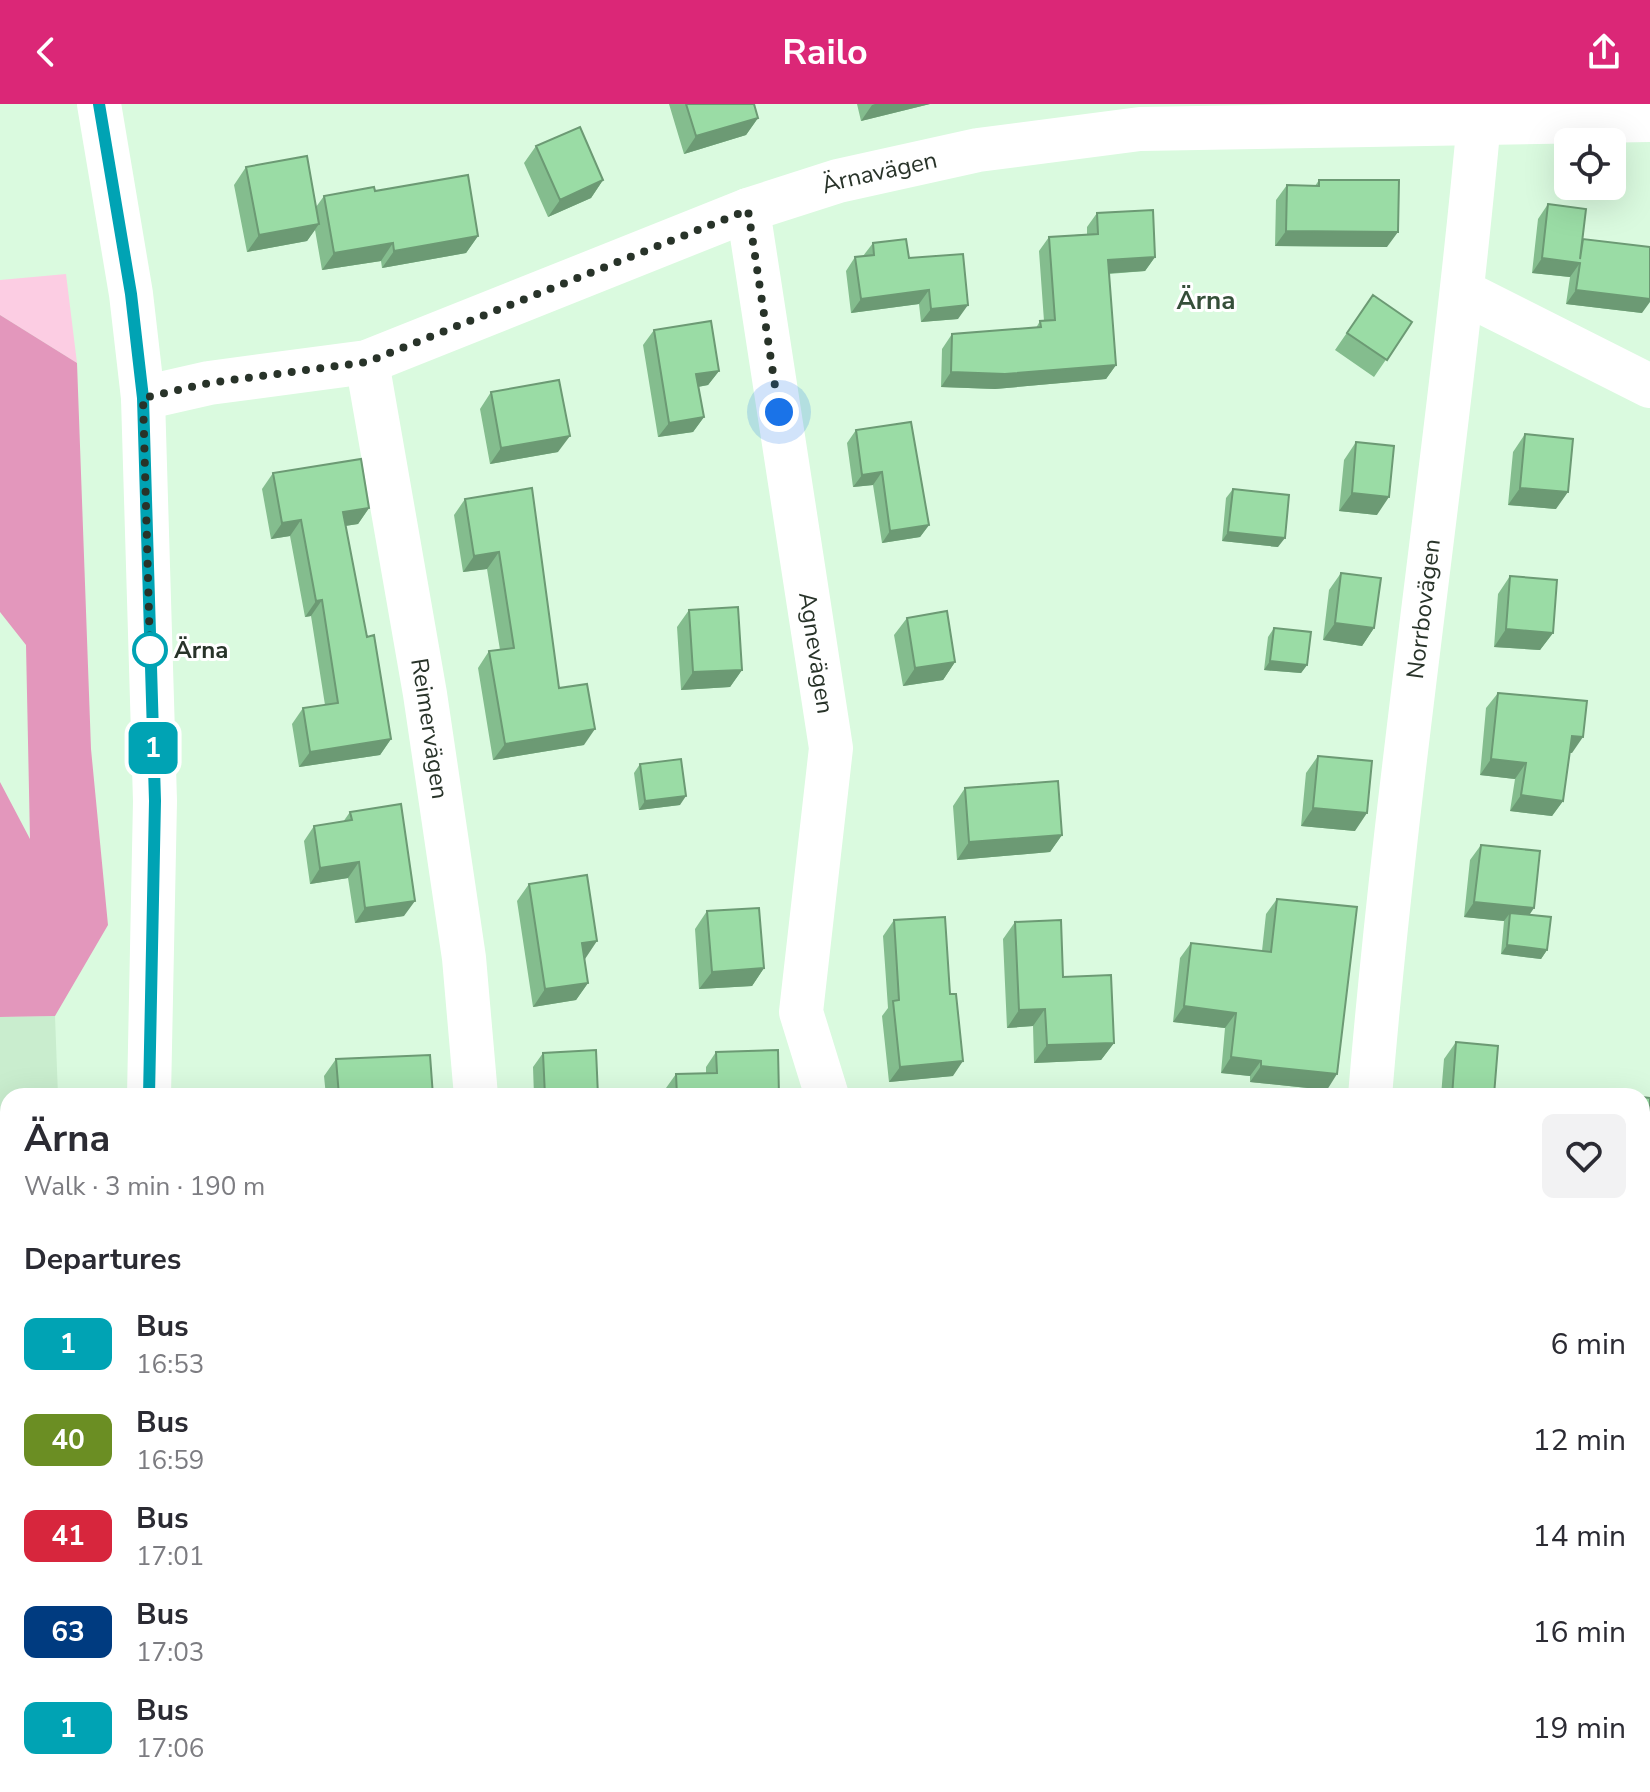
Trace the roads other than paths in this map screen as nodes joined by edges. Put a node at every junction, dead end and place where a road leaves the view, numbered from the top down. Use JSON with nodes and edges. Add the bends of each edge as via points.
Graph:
{"nodes":[{"id":1,"x":99,"y":104,"type":"edge"},
{"id":2,"x":1650,"y":120,"type":"edge"},
{"id":3,"x":1479,"y":121,"type":"junction"},
{"id":4,"x":748,"y":210,"type":"junction"},
{"id":5,"x":1463,"y":292,"type":"junction"},
{"id":6,"x":367,"y":362,"type":"junction"},
{"id":7,"x":1650,"y":386,"type":"edge"},
{"id":8,"x":143,"y":398,"type":"junction"},
{"id":9,"x":149,"y":1088,"type":"edge"},
{"id":10,"x":475,"y":1088,"type":"edge"},
{"id":11,"x":825,"y":1088,"type":"edge"},
{"id":12,"x":1371,"y":1088,"type":"edge"}],
"edges":[{"from":1,"to":8,"type":"street"},
{"from":2,"to":3,"type":"street","name":"Ärnavägen"},
{"from":3,"to":4,"type":"street","name":"Ärnavägen","via":[[1085,134],[921,160]]},
{"from":3,"to":5,"type":"street","name":"Norrbovägen"},
{"from":4,"to":6,"type":"street","name":"Ärnavägen"},
{"from":4,"to":11,"type":"street","name":"Agnevägen","via":[[831,748],[801,1012]]},
{"from":5,"to":7,"type":"street"},
{"from":5,"to":12,"type":"street","name":"Norrbovägen","via":[[1420,617]]},
{"from":6,"to":8,"type":"street","name":"Ärnavägen","via":[[209,383]]},
{"from":6,"to":10,"type":"street","name":"Reimervägen","via":[[446,833]]},
{"from":8,"to":9,"type":"street","via":[[155,801]]}]}
